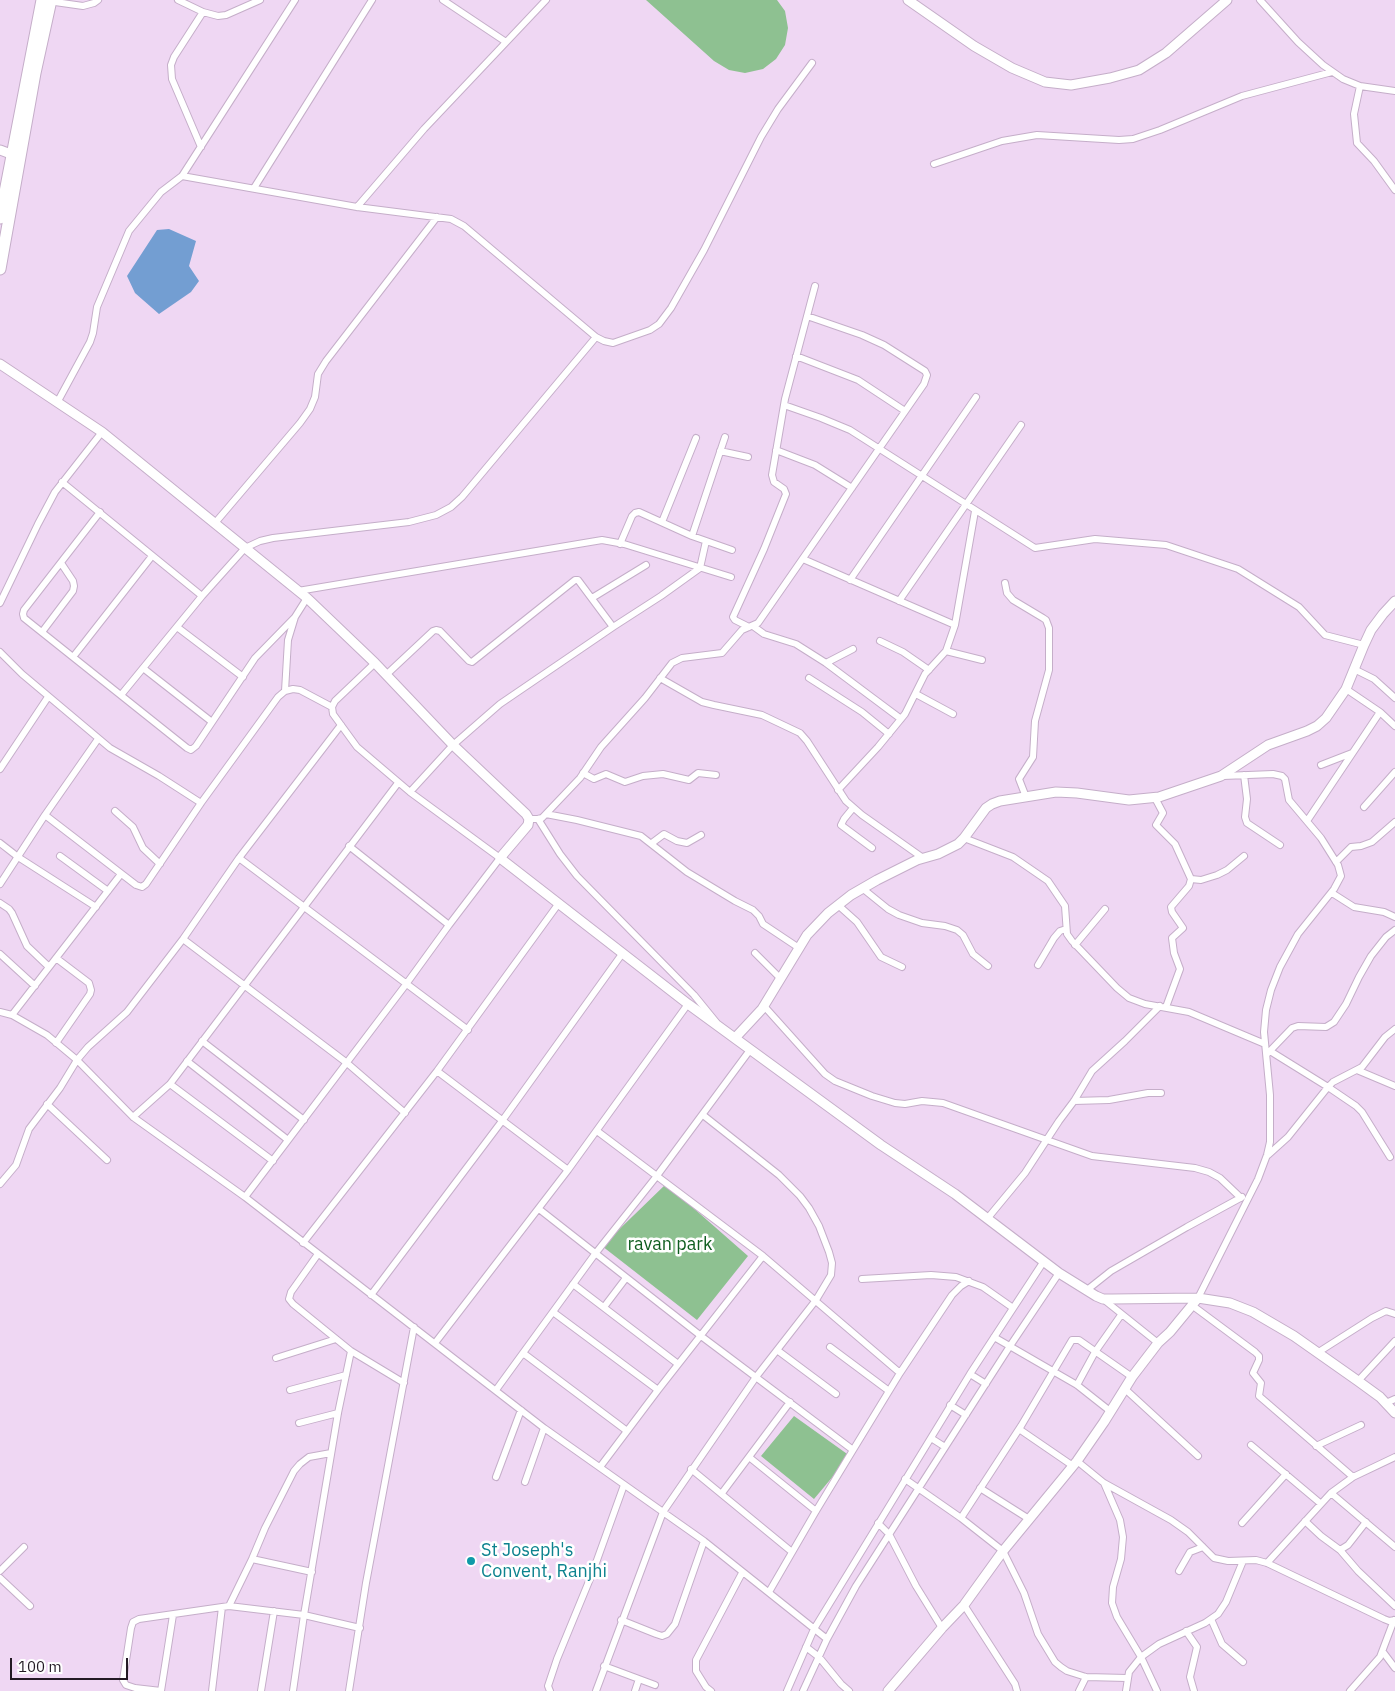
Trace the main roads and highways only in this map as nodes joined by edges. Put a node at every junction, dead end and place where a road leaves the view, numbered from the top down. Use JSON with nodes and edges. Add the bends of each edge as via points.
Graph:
{"nodes":[{"id":1,"x":47,"y":0,"type":"edge"},
{"id":2,"x":16,"y":157,"type":"junction"},
{"id":3,"x":0,"y":218,"type":"edge"},
{"id":4,"x":0,"y":269,"type":"edge"}],
"edges":[{"from":1,"to":2,"type":"highway"},
{"from":2,"to":3,"type":"highway"},
{"from":2,"to":4,"type":"highway"}]}
